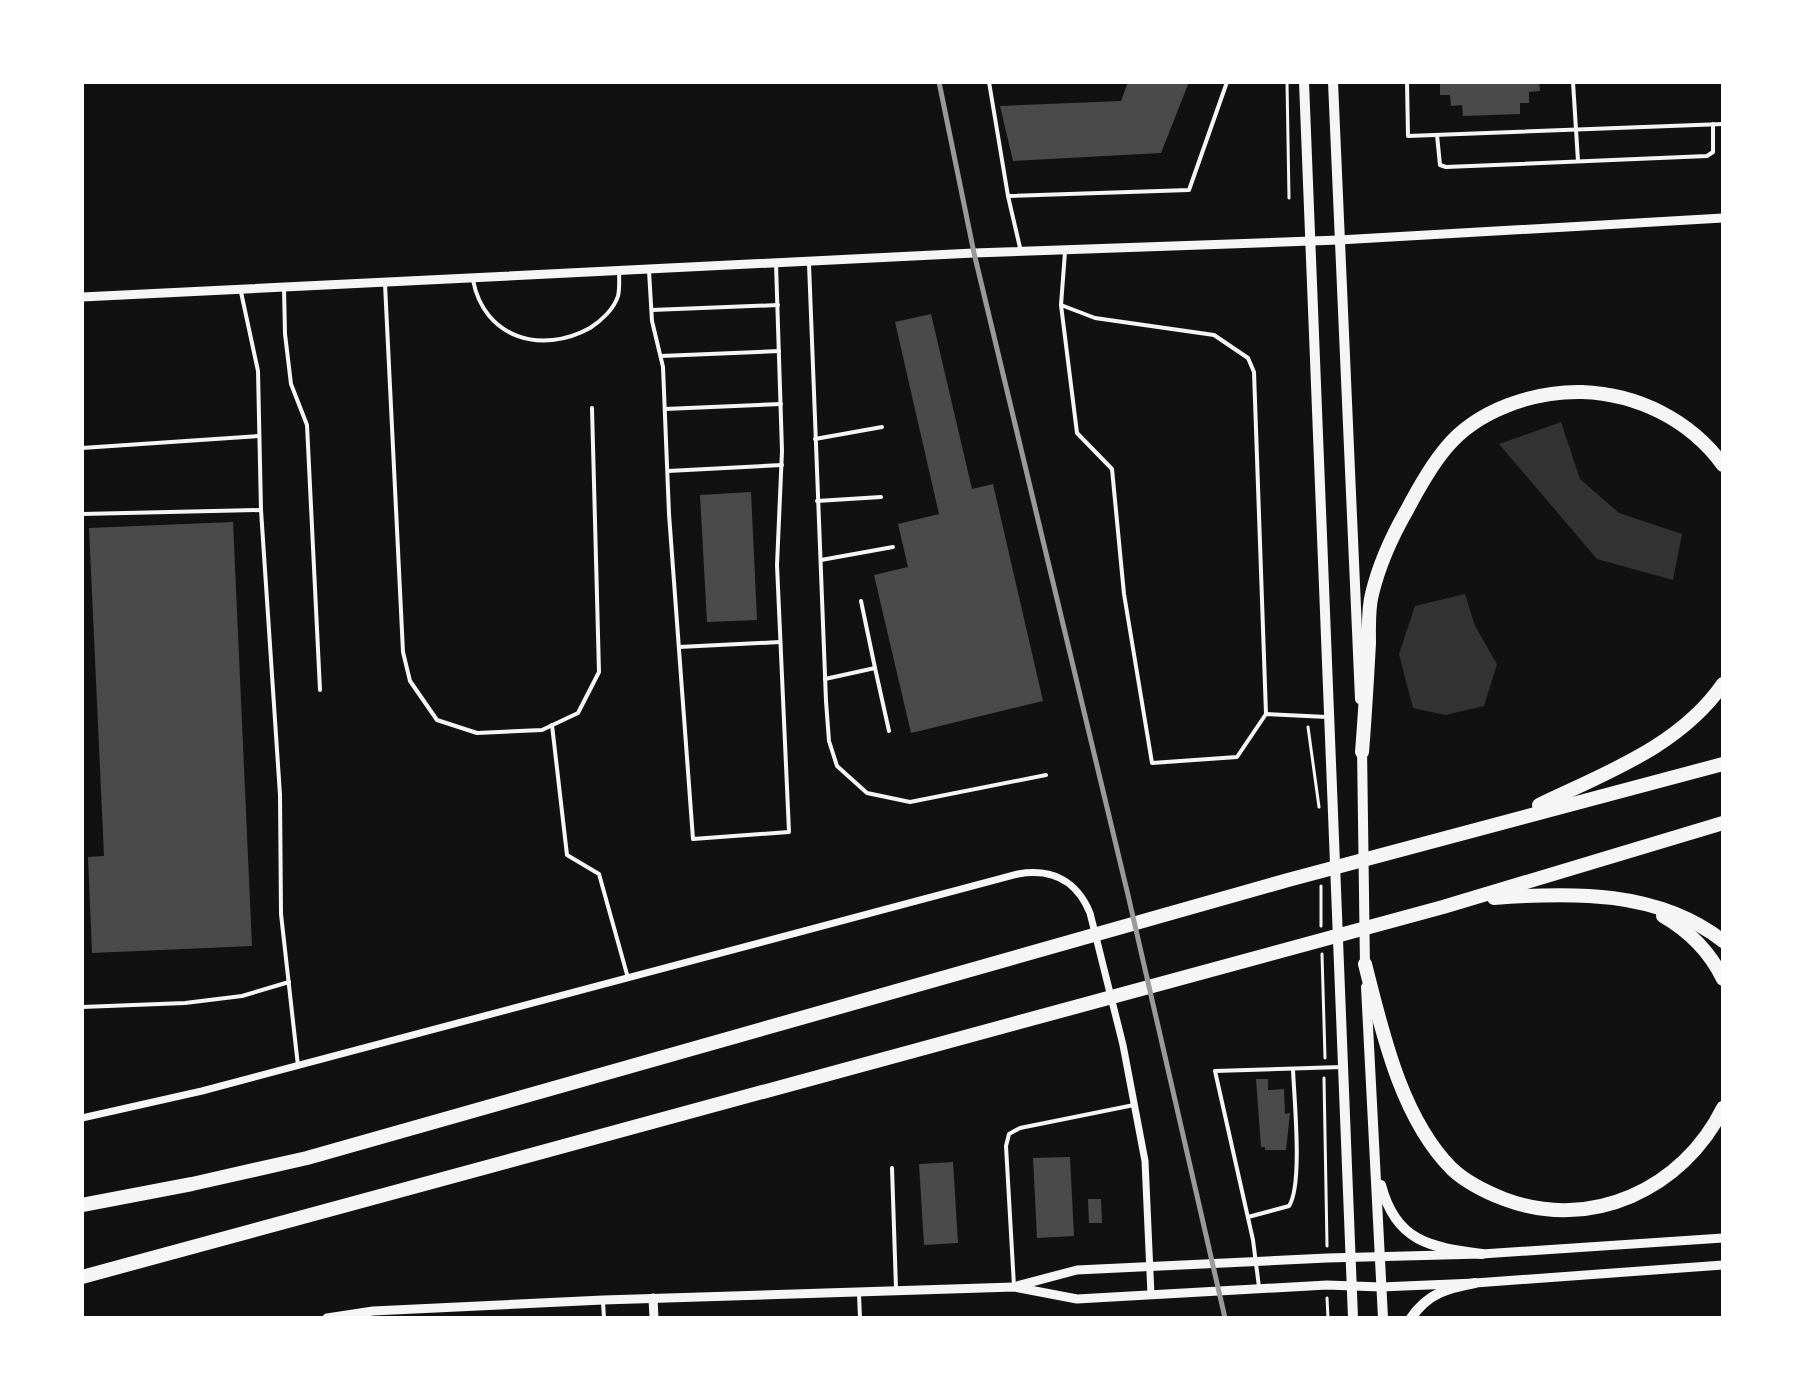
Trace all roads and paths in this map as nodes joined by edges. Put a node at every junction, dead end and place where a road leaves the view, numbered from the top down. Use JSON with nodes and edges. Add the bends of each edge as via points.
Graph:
{"nodes":[{"id":1,"x":989,"y":82,"type":"edge"},
{"id":2,"x":1227,"y":82,"type":"edge"},
{"id":3,"x":1287,"y":82,"type":"edge"},
{"id":4,"x":1304,"y":82,"type":"edge"},
{"id":5,"x":1333,"y":82,"type":"edge"},
{"id":6,"x":1407,"y":82,"type":"edge"},
{"id":7,"x":1573,"y":82,"type":"edge"},
{"id":8,"x":1713,"y":124,"type":"junction"},
{"id":9,"x":1723,"y":124,"type":"edge"},
{"id":10,"x":1576,"y":130,"type":"junction"},
{"id":11,"x":1437,"y":135,"type":"junction"},
{"id":12,"x":1578,"y":161,"type":"junction"},
{"id":13,"x":1008,"y":196,"type":"junction"},
{"id":14,"x":1289,"y":198,"type":"dead end"},
{"id":15,"x":1723,"y":218,"type":"edge"},
{"id":16,"x":1309,"y":240,"type":"junction"},
{"id":17,"x":1339,"y":240,"type":"junction"},
{"id":18,"x":1065,"y":250,"type":"junction"},
{"id":19,"x":1021,"y":252,"type":"junction"},
{"id":20,"x":809,"y":261,"type":"junction"},
{"id":21,"x":776,"y":263,"type":"junction"},
{"id":22,"x":649,"y":269,"type":"junction"},
{"id":23,"x":619,"y":271,"type":"junction"},
{"id":24,"x":473,"y":278,"type":"junction"},
{"id":25,"x":385,"y":282,"type":"junction"},
{"id":26,"x":284,"y":287,"type":"junction"},
{"id":27,"x":241,"y":289,"type":"junction"},
{"id":28,"x":82,"y":297,"type":"edge"},
{"id":29,"x":778,"y":305,"type":"junction"},
{"id":30,"x":1061,"y":305,"type":"junction"},
{"id":31,"x":651,"y":310,"type":"junction"},
{"id":32,"x":779,"y":351,"type":"junction"},
{"id":33,"x":660,"y":356,"type":"junction"},
{"id":34,"x":781,"y":404,"type":"junction"},
{"id":35,"x":592,"y":408,"type":"dead end"},
{"id":36,"x":665,"y":409,"type":"junction"},
{"id":37,"x":882,"y":427,"type":"dead end"},
{"id":38,"x":259,"y":436,"type":"junction"},
{"id":39,"x":815,"y":439,"type":"junction"},
{"id":40,"x":82,"y":448,"type":"edge"},
{"id":41,"x":782,"y":465,"type":"junction"},
{"id":42,"x":1723,"y":465,"type":"edge"},
{"id":43,"x":667,"y":471,"type":"junction"},
{"id":44,"x":881,"y":497,"type":"dead end"},
{"id":45,"x":817,"y":501,"type":"junction"},
{"id":46,"x":261,"y":510,"type":"junction"},
{"id":47,"x":82,"y":514,"type":"edge"},
{"id":48,"x":893,"y":547,"type":"dead end"},
{"id":49,"x":821,"y":560,"type":"junction"},
{"id":50,"x":861,"y":601,"type":"dead end"},
{"id":51,"x":780,"y":642,"type":"junction"},
{"id":52,"x":679,"y":647,"type":"junction"},
{"id":53,"x":875,"y":668,"type":"junction"},
{"id":54,"x":825,"y":679,"type":"junction"},
{"id":55,"x":1723,"y":684,"type":"edge"},
{"id":56,"x":320,"y":690,"type":"dead end"},
{"id":57,"x":1266,"y":714,"type":"junction"},
{"id":58,"x":1307,"y":717,"type":"junction"},
{"id":59,"x":1330,"y":717,"type":"junction"},
{"id":60,"x":552,"y":725,"type":"junction"},
{"id":61,"x":889,"y":731,"type":"dead end"},
{"id":62,"x":1362,"y":752,"type":"junction"},
{"id":63,"x":1723,"y":764,"type":"edge"},
{"id":64,"x":1046,"y":775,"type":"dead end"},
{"id":65,"x":1320,"y":815,"type":"dead end"},
{"id":66,"x":1511,"y":819,"type":"junction"},
{"id":67,"x":1723,"y":823,"type":"edge"},
{"id":68,"x":1321,"y":878,"type":"dead end"},
{"id":69,"x":1464,"y":900,"type":"junction"},
{"id":70,"x":1646,"y":906,"type":"junction"},
{"id":71,"x":1322,"y":939,"type":"dead end"},
{"id":72,"x":1723,"y":941,"type":"edge"},
{"id":73,"x":1322,"y":954,"type":"dead end"},
{"id":74,"x":1365,"y":964,"type":"junction"},
{"id":75,"x":628,"y":978,"type":"junction"},
{"id":76,"x":1723,"y":979,"type":"edge"},
{"id":77,"x":289,"y":982,"type":"junction"},
{"id":78,"x":82,"y":1007,"type":"edge"},
{"id":79,"x":298,"y":1066,"type":"junction"},
{"id":80,"x":1344,"y":1067,"type":"junction"},
{"id":81,"x":1325,"y":1068,"type":"junction"},
{"id":82,"x":1293,"y":1069,"type":"junction"},
{"id":83,"x":1134,"y":1105,"type":"junction"},
{"id":84,"x":1723,"y":1108,"type":"edge"},
{"id":85,"x":82,"y":1118,"type":"edge"},
{"id":86,"x":1376,"y":1165,"type":"junction"},
{"id":87,"x":892,"y":1168,"type":"dead end"},
{"id":88,"x":82,"y":1205,"type":"edge"},
{"id":89,"x":1248,"y":1217,"type":"junction"},
{"id":90,"x":1723,"y":1238,"type":"edge"},
{"id":91,"x":1326,"y":1240,"type":"dead end"},
{"id":92,"x":1482,"y":1254,"type":"junction"},
{"id":93,"x":1380,"y":1257,"type":"junction"},
{"id":94,"x":1350,"y":1258,"type":"junction"},
{"id":95,"x":1257,"y":1261,"type":"junction"},
{"id":96,"x":1723,"y":1265,"type":"edge"},
{"id":97,"x":1150,"y":1267,"type":"junction"},
{"id":98,"x":82,"y":1278,"type":"edge"},
{"id":99,"x":1475,"y":1283,"type":"junction"},
{"id":100,"x":1014,"y":1287,"type":"junction"},
{"id":101,"x":1352,"y":1287,"type":"junction"},
{"id":102,"x":1381,"y":1287,"type":"junction"},
{"id":103,"x":1260,"y":1290,"type":"junction"},
{"id":104,"x":896,"y":1291,"type":"junction"},
{"id":105,"x":859,"y":1292,"type":"junction"},
{"id":106,"x":1151,"y":1295,"type":"junction"},
{"id":107,"x":653,"y":1298,"type":"junction"},
{"id":108,"x":603,"y":1300,"type":"junction"},
{"id":109,"x":1327,"y":1309,"type":"dead end"},
{"id":110,"x":438,"y":1313,"type":"edge"},
{"id":111,"x":374,"y":1314,"type":"edge"},
{"id":112,"x":327,"y":1318,"type":"edge"},
{"id":113,"x":604,"y":1318,"type":"edge"},
{"id":114,"x":654,"y":1318,"type":"edge"},
{"id":115,"x":860,"y":1318,"type":"edge"},
{"id":116,"x":1328,"y":1318,"type":"edge"},
{"id":117,"x":1353,"y":1318,"type":"edge"},
{"id":118,"x":1383,"y":1318,"type":"edge"},
{"id":119,"x":1411,"y":1318,"type":"edge"}],
"edges":[{"from":1,"to":13,"type":"lane"},
{"from":2,"to":13,"type":"lane","via":[[1189,190]]},
{"from":3,"to":14,"type":"path"},
{"from":4,"to":16,"type":"main road"},
{"from":5,"to":17,"type":"main road"},
{"from":6,"to":11,"type":"lane","via":[[1408,136]]},
{"from":7,"to":10,"type":"lane"},
{"from":8,"to":9,"type":"lane"},
{"from":8,"to":10,"type":"lane"},
{"from":8,"to":12,"type":"lane","via":[[1713,152],[1707,156]]},
{"from":10,"to":11,"type":"lane"},
{"from":10,"to":12,"type":"lane"},
{"from":11,"to":12,"type":"lane","via":[[1440,165],[1446,167]]},
{"from":13,"to":19,"type":"lane"},
{"from":15,"to":17,"type":"street"},
{"from":16,"to":17,"type":"street"},
{"from":16,"to":18,"type":"street"},
{"from":16,"to":59,"type":"main road"},
{"from":17,"to":62,"type":"main road"},
{"from":18,"to":19,"type":"street"},
{"from":18,"to":30,"type":"lane"},
{"from":19,"to":20,"type":"street"},
{"from":20,"to":21,"type":"street"},
{"from":20,"to":39,"type":"lane"},
{"from":21,"to":22,"type":"street"},
{"from":21,"to":29,"type":"lane"},
{"from":22,"to":23,"type":"street"},
{"from":22,"to":31,"type":"lane"},
{"from":23,"to":24,"type":"street"},
{"from":23,"to":24,"type":"lane","via":[[619,294],[611,309],[596,324],[561,340],[537,341],[497,324],[482,308]]},
{"from":24,"to":25,"type":"street"},
{"from":25,"to":26,"type":"street"},
{"from":25,"to":60,"type":"lane","via":[[403,652],[410,681],[437,720],[477,733]]},
{"from":26,"to":27,"type":"street"},
{"from":26,"to":56,"type":"lane","via":[[291,384],[307,425]]},
{"from":27,"to":28,"type":"street"},
{"from":27,"to":38,"type":"lane","via":[[258,371]]},
{"from":29,"to":31,"type":"lane"},
{"from":29,"to":32,"type":"lane"},
{"from":30,"to":57,"type":"lane","via":[[1095,318],[1214,335],[1248,358],[1254,372]]},
{"from":30,"to":57,"type":"lane","via":[[1077,433],[1112,469],[1124,594],[1152,763],[1237,757]]},
{"from":31,"to":33,"type":"lane"},
{"from":32,"to":33,"type":"lane"},
{"from":32,"to":34,"type":"lane"},
{"from":33,"to":36,"type":"lane"},
{"from":34,"to":36,"type":"lane"},
{"from":34,"to":41,"type":"lane"},
{"from":35,"to":60,"type":"lane","via":[[599,672],[578,713]]},
{"from":36,"to":43,"type":"lane"},
{"from":37,"to":39,"type":"lane"},
{"from":38,"to":40,"type":"lane"},
{"from":38,"to":46,"type":"lane"},
{"from":39,"to":45,"type":"lane"},
{"from":41,"to":43,"type":"lane"},
{"from":41,"to":51,"type":"lane"},
{"from":42,"to":62,"type":"highway","via":[[1677,421],[1639,402],[1597,393],[1539,396],[1501,409],[1465,430],[1418,488],[1371,597]]},
{"from":43,"to":52,"type":"lane"},
{"from":44,"to":45,"type":"lane"},
{"from":45,"to":49,"type":"lane"},
{"from":46,"to":47,"type":"lane"},
{"from":46,"to":77,"type":"lane"},
{"from":48,"to":49,"type":"lane"},
{"from":49,"to":54,"type":"lane"},
{"from":50,"to":53,"type":"lane"},
{"from":51,"to":52,"type":"lane"},
{"from":51,"to":52,"type":"lane","via":[[789,832],[693,839]]},
{"from":53,"to":54,"type":"lane"},
{"from":53,"to":61,"type":"lane"},
{"from":54,"to":64,"type":"lane","via":[[829,741],[837,766],[867,793],[910,802]]},
{"from":55,"to":66,"type":"highway","via":[[1671,738]]},
{"from":57,"to":58,"type":"lane"},
{"from":58,"to":59,"type":"lane"},
{"from":58,"to":65,"type":"path"},
{"from":59,"to":80,"type":"main road"},
{"from":60,"to":75,"type":"lane","via":[[567,855],[599,874]]},
{"from":62,"to":74,"type":"main road"},
{"from":63,"to":66,"type":"highway"},
{"from":66,"to":88,"type":"highway","via":[[307,1158]]},
{"from":67,"to":69,"type":"highway"},
{"from":68,"to":71,"type":"path"},
{"from":69,"to":70,"type":"highway","via":[[1603,895]]},
{"from":69,"to":98,"type":"highway"},
{"from":70,"to":72,"type":"highway","via":[[1681,915]]},
{"from":70,"to":76,"type":"highway","via":[[1695,939]]},
{"from":73,"to":81,"type":"path"},
{"from":74,"to":84,"type":"highway","via":[[1408,1106],[1452,1169],[1492,1194],[1542,1209],[1617,1203],[1664,1180],[1683,1163]]},
{"from":74,"to":86,"type":"main road"},
{"from":75,"to":79,"type":"street"},
{"from":75,"to":83,"type":"street","via":[[1018,874],[1048,873],[1075,887],[1090,913]]},
{"from":77,"to":78,"type":"lane","via":[[242,996],[185,1003]]},
{"from":77,"to":79,"type":"lane"},
{"from":79,"to":85,"type":"street"},
{"from":80,"to":81,"type":"lane"},
{"from":80,"to":94,"type":"main road"},
{"from":81,"to":82,"type":"lane"},
{"from":81,"to":91,"type":"path"},
{"from":82,"to":89,"type":"lane","via":[[1294,1199],[1289,1206]]},
{"from":82,"to":89,"type":"lane","via":[[1215,1071]]},
{"from":83,"to":97,"type":"street","via":[[1145,1161]]},
{"from":83,"to":100,"type":"lane","via":[[1009,1134]]},
{"from":86,"to":92,"type":"main road","via":[[1387,1207],[1408,1233],[1441,1248]]},
{"from":86,"to":93,"type":"main road"},
{"from":87,"to":104,"type":"lane"},
{"from":89,"to":95,"type":"lane"},
{"from":90,"to":92,"type":"street"},
{"from":92,"to":93,"type":"street"},
{"from":93,"to":94,"type":"street"},
{"from":93,"to":102,"type":"main road"},
{"from":94,"to":95,"type":"street"},
{"from":94,"to":101,"type":"main road"},
{"from":95,"to":97,"type":"street"},
{"from":95,"to":103,"type":"lane"},
{"from":96,"to":99,"type":"street"},
{"from":97,"to":100,"type":"street","via":[[1077,1270]]},
{"from":97,"to":106,"type":"street"},
{"from":99,"to":102,"type":"street"},
{"from":99,"to":119,"type":"main road","via":[[1444,1289],[1424,1301]]},
{"from":100,"to":104,"type":"street"},
{"from":100,"to":106,"type":"street","via":[[1077,1299]]},
{"from":101,"to":102,"type":"street"},
{"from":101,"to":103,"type":"street"},
{"from":101,"to":117,"type":"main road"},
{"from":102,"to":118,"type":"main road"},
{"from":103,"to":106,"type":"street"},
{"from":104,"to":105,"type":"street"},
{"from":105,"to":107,"type":"street"},
{"from":105,"to":115,"type":"lane"},
{"from":107,"to":108,"type":"street"},
{"from":107,"to":114,"type":"street"},
{"from":108,"to":110,"type":"street"},
{"from":108,"to":113,"type":"lane"},
{"from":109,"to":116,"type":"path"},
{"from":110,"to":111,"type":"street"},
{"from":111,"to":112,"type":"street"}]}
